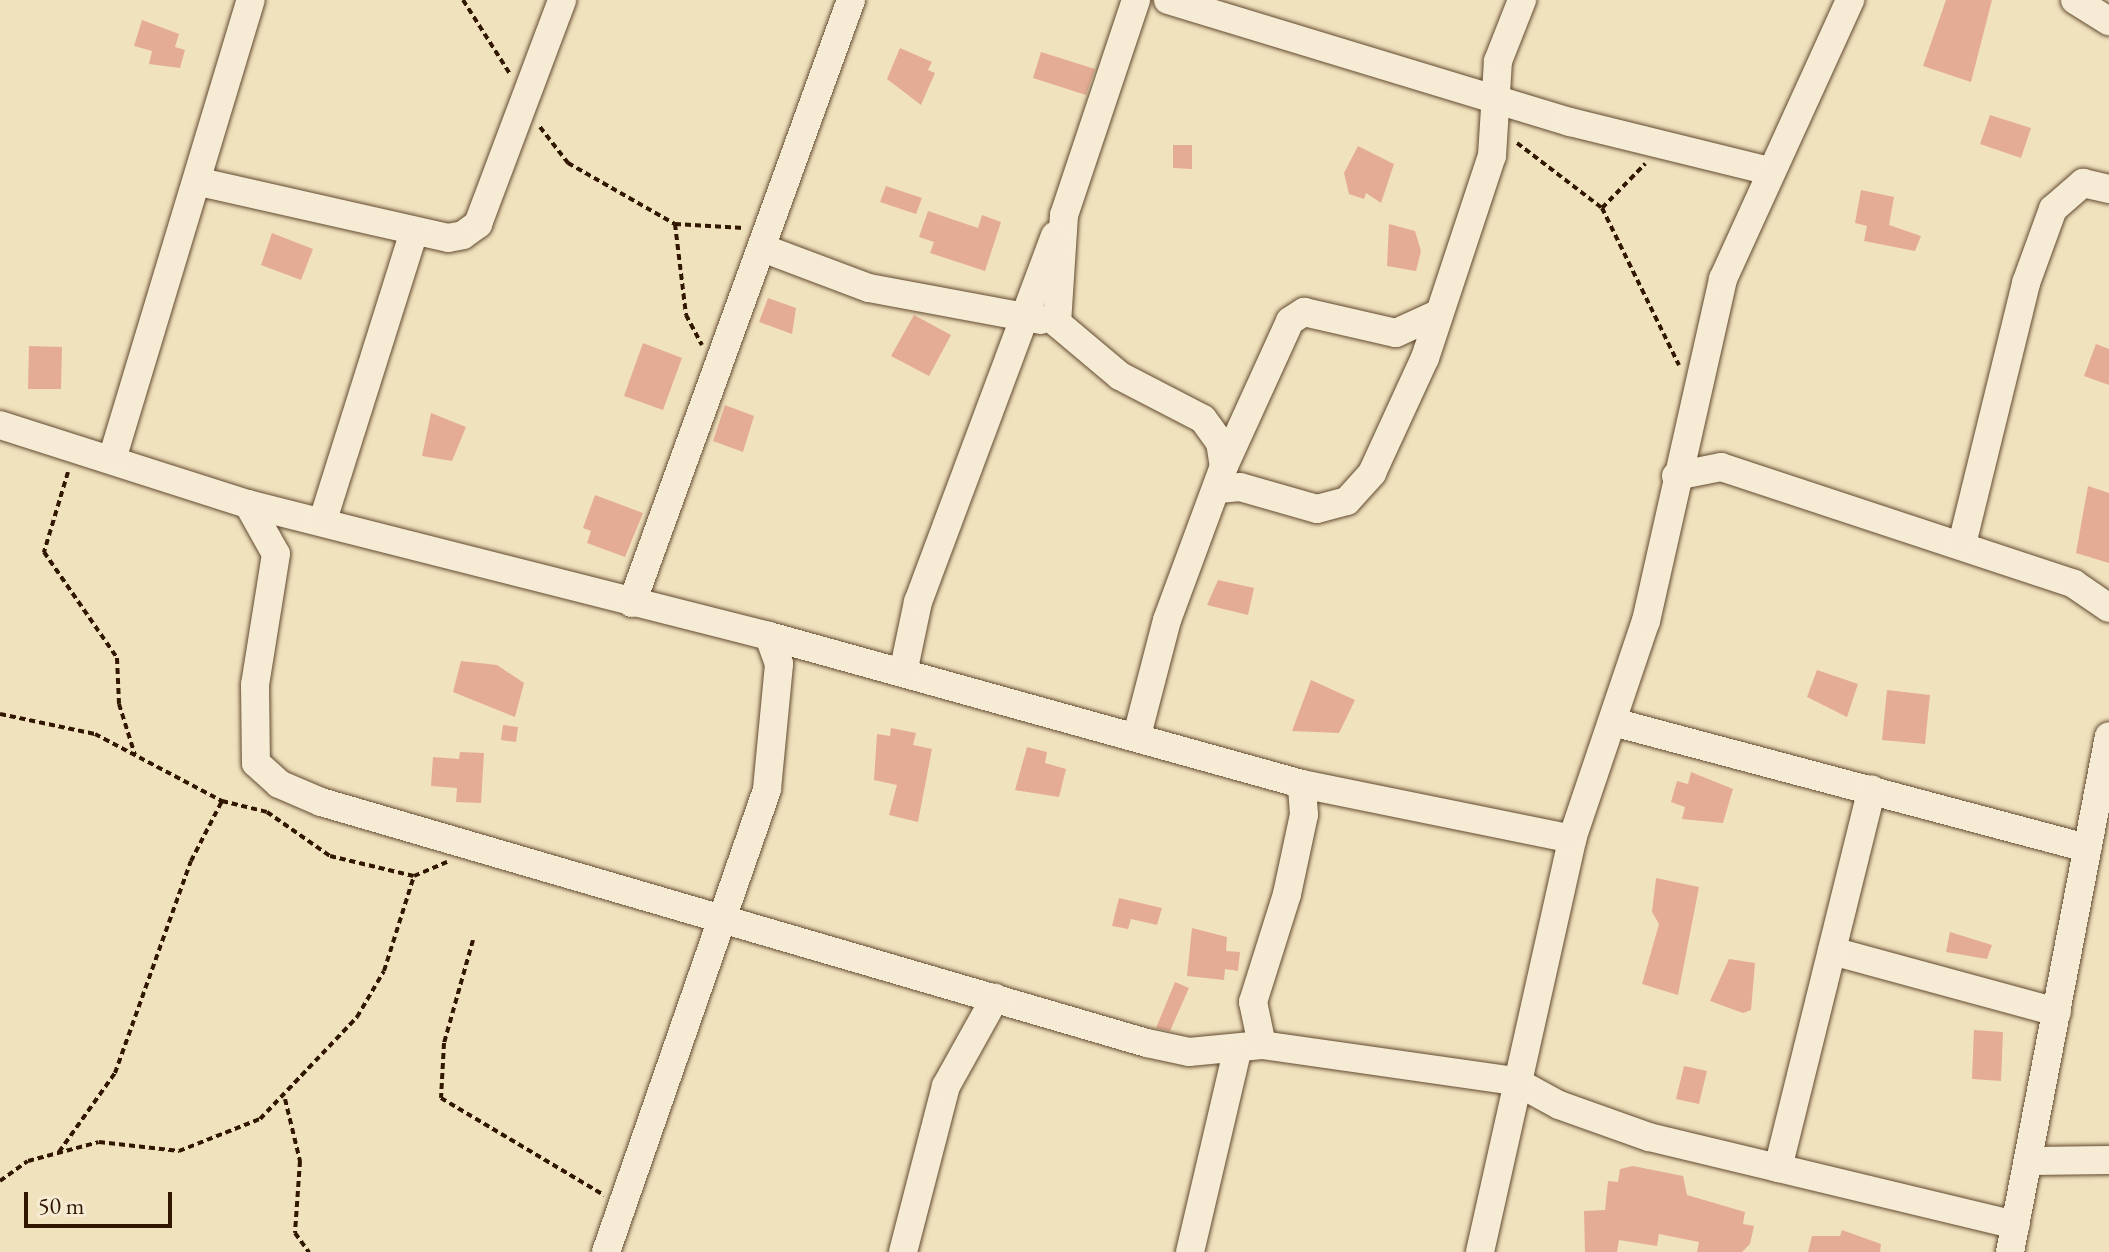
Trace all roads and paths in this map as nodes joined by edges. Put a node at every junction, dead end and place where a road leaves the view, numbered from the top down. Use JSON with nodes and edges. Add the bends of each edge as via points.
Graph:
{"nodes":[{"id":1,"x":463,"y":0,"type":"edge"},
{"id":2,"x":562,"y":0,"type":"edge"},
{"id":3,"x":851,"y":0,"type":"edge"},
{"id":4,"x":1136,"y":0,"type":"edge"},
{"id":5,"x":1168,"y":0,"type":"edge"},
{"id":6,"x":1522,"y":0,"type":"edge"},
{"id":7,"x":1850,"y":0,"type":"edge"},
{"id":8,"x":2075,"y":0,"type":"edge"},
{"id":9,"x":243,"y":2,"type":"edge"},
{"id":10,"x":1231,"y":8,"type":"edge"},
{"id":11,"x":2109,"y":21,"type":"edge"},
{"id":12,"x":525,"y":96,"type":"junction"},
{"id":13,"x":1493,"y":99,"type":"junction"},
{"id":14,"x":1495,"y":129,"type":"junction"},
{"id":15,"x":1662,"y":147,"type":"junction"},
{"id":16,"x":1769,"y":171,"type":"junction"},
{"id":17,"x":200,"y":182,"type":"junction"},
{"id":18,"x":2109,"y":189,"type":"edge"},
{"id":19,"x":1602,"y":208,"type":"junction"},
{"id":20,"x":1064,"y":215,"type":"junction"},
{"id":21,"x":675,"y":224,"type":"junction"},
{"id":22,"x":414,"y":231,"type":"junction"},
{"id":23,"x":765,"y":249,"type":"junction"},
{"id":24,"x":1433,"y":316,"type":"junction"},
{"id":25,"x":1025,"y":317,"type":"junction"},
{"id":26,"x":1057,"y":323,"type":"junction"},
{"id":27,"x":723,"y":366,"type":"junction"},
{"id":28,"x":1691,"y":414,"type":"junction"},
{"id":29,"x":0,"y":425,"type":"edge"},
{"id":30,"x":75,"y":446,"type":"junction"},
{"id":31,"x":113,"y":456,"type":"junction"},
{"id":32,"x":1721,"y":467,"type":"junction"},
{"id":33,"x":1676,"y":476,"type":"junction"},
{"id":34,"x":1222,"y":478,"type":"junction"},
{"id":35,"x":248,"y":504,"type":"junction"},
{"id":36,"x":316,"y":518,"type":"junction"},
{"id":37,"x":1962,"y":544,"type":"junction"},
{"id":38,"x":276,"y":554,"type":"junction"},
{"id":39,"x":632,"y":603,"type":"junction"},
{"id":40,"x":2109,"y":608,"type":"edge"},
{"id":41,"x":769,"y":636,"type":"junction"},
{"id":42,"x":903,"y":673,"type":"junction"},
{"id":43,"x":0,"y":714,"type":"edge"},
{"id":44,"x":1613,"y":722,"type":"junction"},
{"id":45,"x":1137,"y":735,"type":"junction"},
{"id":46,"x":2109,"y":736,"type":"edge"},
{"id":47,"x":135,"y":755,"type":"junction"},
{"id":48,"x":1302,"y":784,"type":"junction"},
{"id":49,"x":1872,"y":789,"type":"junction"},
{"id":50,"x":222,"y":801,"type":"junction"},
{"id":51,"x":1572,"y":839,"type":"junction"},
{"id":52,"x":2088,"y":848,"type":"junction"},
{"id":53,"x":479,"y":849,"type":"junction"},
{"id":54,"x":414,"y":876,"type":"junction"},
{"id":55,"x":726,"y":917,"type":"junction"},
{"id":56,"x":473,"y":940,"type":"dead end"},
{"id":57,"x":1832,"y":951,"type":"junction"},
{"id":58,"x":995,"y":998,"type":"junction"},
{"id":59,"x":2057,"y":1012,"type":"junction"},
{"id":60,"x":1250,"y":1048,"type":"junction"},
{"id":61,"x":1515,"y":1081,"type":"junction"},
{"id":62,"x":285,"y":1099,"type":"junction"},
{"id":63,"x":59,"y":1153,"type":"junction"},
{"id":64,"x":2109,"y":1160,"type":"edge"},
{"id":65,"x":2032,"y":1161,"type":"junction"},
{"id":66,"x":1778,"y":1168,"type":"junction"},
{"id":67,"x":0,"y":1181,"type":"edge"},
{"id":68,"x":625,"y":1203,"type":"junction"},
{"id":69,"x":2013,"y":1238,"type":"edge"},
{"id":70,"x":309,"y":1252,"type":"edge"},
{"id":71,"x":606,"y":1252,"type":"edge"},
{"id":72,"x":903,"y":1252,"type":"edge"},
{"id":73,"x":1190,"y":1252,"type":"edge"},
{"id":74,"x":1480,"y":1252,"type":"edge"}],
"edges":[{"from":1,"to":12,"type":"path"},
{"from":2,"to":12,"type":"street"},
{"from":3,"to":23,"type":"street"},
{"from":4,"to":20,"type":"street"},
{"from":5,"to":10,"type":"street"},
{"from":6,"to":13,"type":"street"},
{"from":7,"to":16,"type":"street"},
{"from":8,"to":11,"type":"street"},
{"from":9,"to":17,"type":"street"},
{"from":10,"to":13,"type":"street"},
{"from":12,"to":21,"type":"path","via":[[568,163]]},
{"from":12,"to":22,"type":"street","via":[[478,224],[448,238]]},
{"from":13,"to":14,"type":"street"},
{"from":13,"to":15,"type":"street"},
{"from":14,"to":19,"type":"path","via":[[1577,182]]},
{"from":14,"to":24,"type":"street"},
{"from":15,"to":16,"type":"street"},
{"from":15,"to":19,"type":"path"},
{"from":16,"to":28,"type":"street","via":[[1723,279]]},
{"from":17,"to":22,"type":"street"},
{"from":17,"to":31,"type":"street"},
{"from":18,"to":37,"type":"street","via":[[2083,183],[2053,209],[2026,283]]},
{"from":19,"to":28,"type":"path","via":[[1665,327]]},
{"from":20,"to":25,"type":"street"},
{"from":20,"to":26,"type":"street"},
{"from":21,"to":23,"type":"path","via":[[748,229]]},
{"from":21,"to":27,"type":"path","via":[[686,315],[707,356]]},
{"from":22,"to":36,"type":"street"},
{"from":23,"to":25,"type":"street","via":[[869,288]]},
{"from":23,"to":27,"type":"street"},
{"from":24,"to":34,"type":"street","via":[[1396,333],[1304,312],[1290,321]]},
{"from":24,"to":34,"type":"street","via":[[1425,358],[1388,444],[1347,501],[1317,509]]},
{"from":25,"to":26,"type":"street"},
{"from":25,"to":42,"type":"street","via":[[918,602]]},
{"from":26,"to":34,"type":"street","via":[[1120,376],[1203,419],[1220,442]]},
{"from":27,"to":39,"type":"street"},
{"from":28,"to":32,"type":"street"},
{"from":28,"to":33,"type":"street"},
{"from":29,"to":30,"type":"street"},
{"from":30,"to":31,"type":"street"},
{"from":30,"to":47,"type":"path","via":[[44,552],[117,658],[119,704]]},
{"from":31,"to":35,"type":"street"},
{"from":32,"to":33,"type":"street"},
{"from":32,"to":37,"type":"street"},
{"from":33,"to":44,"type":"street","via":[[1646,621]]},
{"from":34,"to":45,"type":"street","via":[[1167,620]]},
{"from":35,"to":36,"type":"street"},
{"from":35,"to":38,"type":"street"},
{"from":36,"to":38,"type":"street"},
{"from":36,"to":39,"type":"street"},
{"from":37,"to":40,"type":"street","via":[[2074,584]]},
{"from":38,"to":53,"type":"street","via":[[255,685],[256,763],[279,784],[321,802],[425,827]]},
{"from":39,"to":41,"type":"street"},
{"from":41,"to":42,"type":"street"},
{"from":41,"to":55,"type":"street","via":[[779,664],[767,789]]},
{"from":42,"to":45,"type":"street"},
{"from":43,"to":47,"type":"path","via":[[66,724]]},
{"from":44,"to":49,"type":"street"},
{"from":44,"to":51,"type":"street"},
{"from":45,"to":48,"type":"street"},
{"from":46,"to":52,"type":"street"},
{"from":47,"to":50,"type":"path"},
{"from":48,"to":51,"type":"street"},
{"from":48,"to":60,"type":"street","via":[[1304,815],[1287,894],[1253,1002]]},
{"from":49,"to":52,"type":"street"},
{"from":49,"to":57,"type":"street"},
{"from":50,"to":54,"type":"path","via":[[267,812],[330,856]]},
{"from":50,"to":63,"type":"path","via":[[191,861],[115,1073]]},
{"from":51,"to":61,"type":"street"},
{"from":52,"to":59,"type":"street"},
{"from":53,"to":54,"type":"path"},
{"from":53,"to":55,"type":"street"},
{"from":54,"to":62,"type":"path","via":[[384,971],[357,1017]]},
{"from":55,"to":58,"type":"street"},
{"from":55,"to":68,"type":"street"},
{"from":56,"to":68,"type":"path","via":[[444,1043],[441,1098]]},
{"from":57,"to":59,"type":"street"},
{"from":57,"to":66,"type":"street"},
{"from":58,"to":60,"type":"street","via":[[1147,1043]]},
{"from":58,"to":72,"type":"street","via":[[946,1086]]},
{"from":59,"to":65,"type":"street"},
{"from":60,"to":61,"type":"street"},
{"from":60,"to":73,"type":"street"},
{"from":61,"to":66,"type":"street","via":[[1559,1105],[1649,1137]]},
{"from":61,"to":74,"type":"street"},
{"from":62,"to":63,"type":"path","via":[[260,1119],[179,1151],[99,1142]]},
{"from":62,"to":70,"type":"path","via":[[300,1161],[295,1233]]},
{"from":63,"to":67,"type":"path","via":[[28,1161]]},
{"from":64,"to":65,"type":"street"},
{"from":65,"to":69,"type":"street"},
{"from":66,"to":69,"type":"street"},
{"from":68,"to":71,"type":"street"}]}
